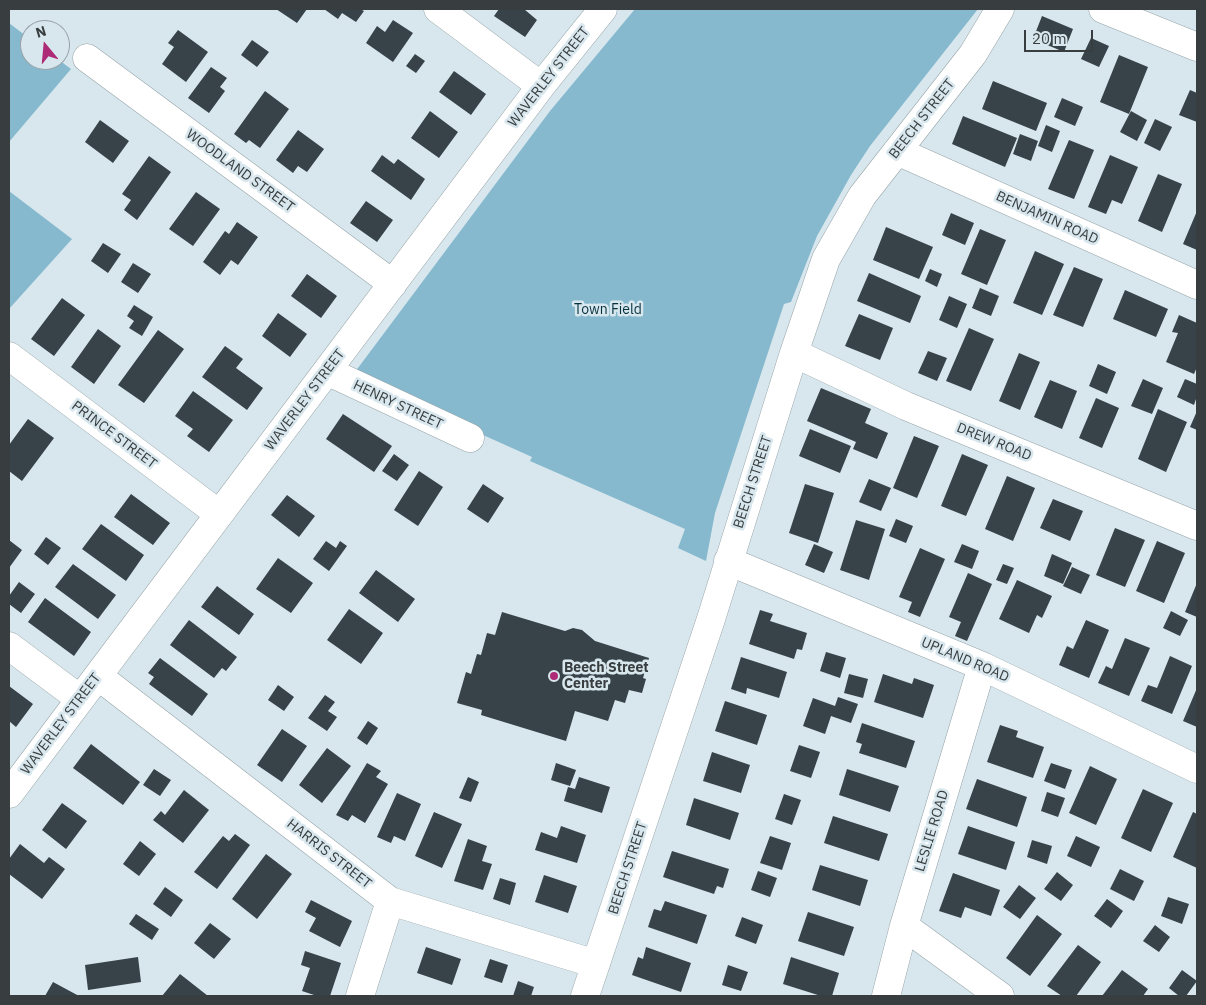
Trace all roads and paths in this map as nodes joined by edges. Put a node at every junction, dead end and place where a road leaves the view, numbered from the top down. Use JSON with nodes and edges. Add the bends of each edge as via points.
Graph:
{"nodes":[{"id":1,"x":438,"y":9,"type":"edge"},
{"id":2,"x":603,"y":9,"type":"edge"},
{"id":3,"x":1000,"y":9,"type":"edge"},
{"id":4,"x":1103,"y":9,"type":"edge"},
{"id":5,"x":1197,"y":47,"type":"edge"},
{"id":6,"x":87,"y":58,"type":"dead end"},
{"id":7,"x":542,"y":86,"type":"junction"},
{"id":8,"x":897,"y":151,"type":"junction"},
{"id":9,"x":393,"y":284,"type":"junction"},
{"id":10,"x":1197,"y":285,"type":"edge"},
{"id":11,"x":794,"y":353,"type":"junction"},
{"id":12,"x":9,"y":356,"type":"edge"},
{"id":13,"x":327,"y":371,"type":"junction"},
{"id":14,"x":470,"y":438,"type":"dead end"},
{"id":15,"x":220,"y":514,"type":"junction"},
{"id":16,"x":1197,"y":526,"type":"edge"},
{"id":17,"x":728,"y":561,"type":"junction"},
{"id":18,"x":9,"y":646,"type":"edge"},
{"id":19,"x":982,"y":666,"type":"junction"},
{"id":20,"x":98,"y":676,"type":"junction"},
{"id":21,"x":80,"y":699,"type":"junction"},
{"id":22,"x":1197,"y":768,"type":"edge"},
{"id":23,"x":9,"y":794,"type":"edge"},
{"id":24,"x":390,"y":901,"type":"junction"},
{"id":25,"x":904,"y":926,"type":"junction"},
{"id":26,"x":596,"y":964,"type":"junction"},
{"id":27,"x":360,"y":996,"type":"edge"},
{"id":28,"x":585,"y":996,"type":"edge"},
{"id":29,"x":886,"y":996,"type":"edge"},
{"id":30,"x":1000,"y":996,"type":"edge"}],
"edges":[{"from":1,"to":7,"type":"street"},
{"from":2,"to":7,"type":"street","name":"WAVERLEY STREET"},
{"from":3,"to":8,"type":"street","name":"BEECH STREET","via":[[973,54]]},
{"from":4,"to":5,"type":"street"},
{"from":6,"to":9,"type":"street","name":"WOODLAND STREET"},
{"from":7,"to":9,"type":"street","name":"WAVERLEY STREET"},
{"from":8,"to":10,"type":"street","name":"BENJAMIN ROAD"},
{"from":8,"to":11,"type":"street","name":"BEECH STREET","via":[[862,196],[826,259]]},
{"from":9,"to":13,"type":"street","name":"WAVERLEY STREET"},
{"from":11,"to":16,"type":"street","name":"DREW ROAD","via":[[906,406]]},
{"from":11,"to":17,"type":"street","name":"BEECH STREET"},
{"from":12,"to":15,"type":"street","name":"PRINCE STREET"},
{"from":13,"to":14,"type":"street","name":"HENRY STREET"},
{"from":13,"to":15,"type":"street","name":"WAVERLEY STREET"},
{"from":15,"to":20,"type":"street","name":"WAVERLEY STREET"},
{"from":17,"to":19,"type":"street","name":"UPLAND ROAD"},
{"from":17,"to":26,"type":"street","name":"BEECH STREET"},
{"from":18,"to":21,"type":"street"},
{"from":19,"to":22,"type":"street","name":"UPLAND ROAD"},
{"from":19,"to":25,"type":"street","name":"LESLIE ROAD"},
{"from":20,"to":21,"type":"street","name":"WAVERLEY STREET"},
{"from":20,"to":24,"type":"street","name":"HARRIS STREET"},
{"from":21,"to":23,"type":"street","name":"WAVERLEY STREET"},
{"from":24,"to":26,"type":"street","name":"HARRIS STREET"},
{"from":24,"to":27,"type":"street"},
{"from":25,"to":29,"type":"street","name":"LESLIE ROAD"},
{"from":25,"to":30,"type":"street"},
{"from":26,"to":28,"type":"street","name":"BEECH STREET"}]}
